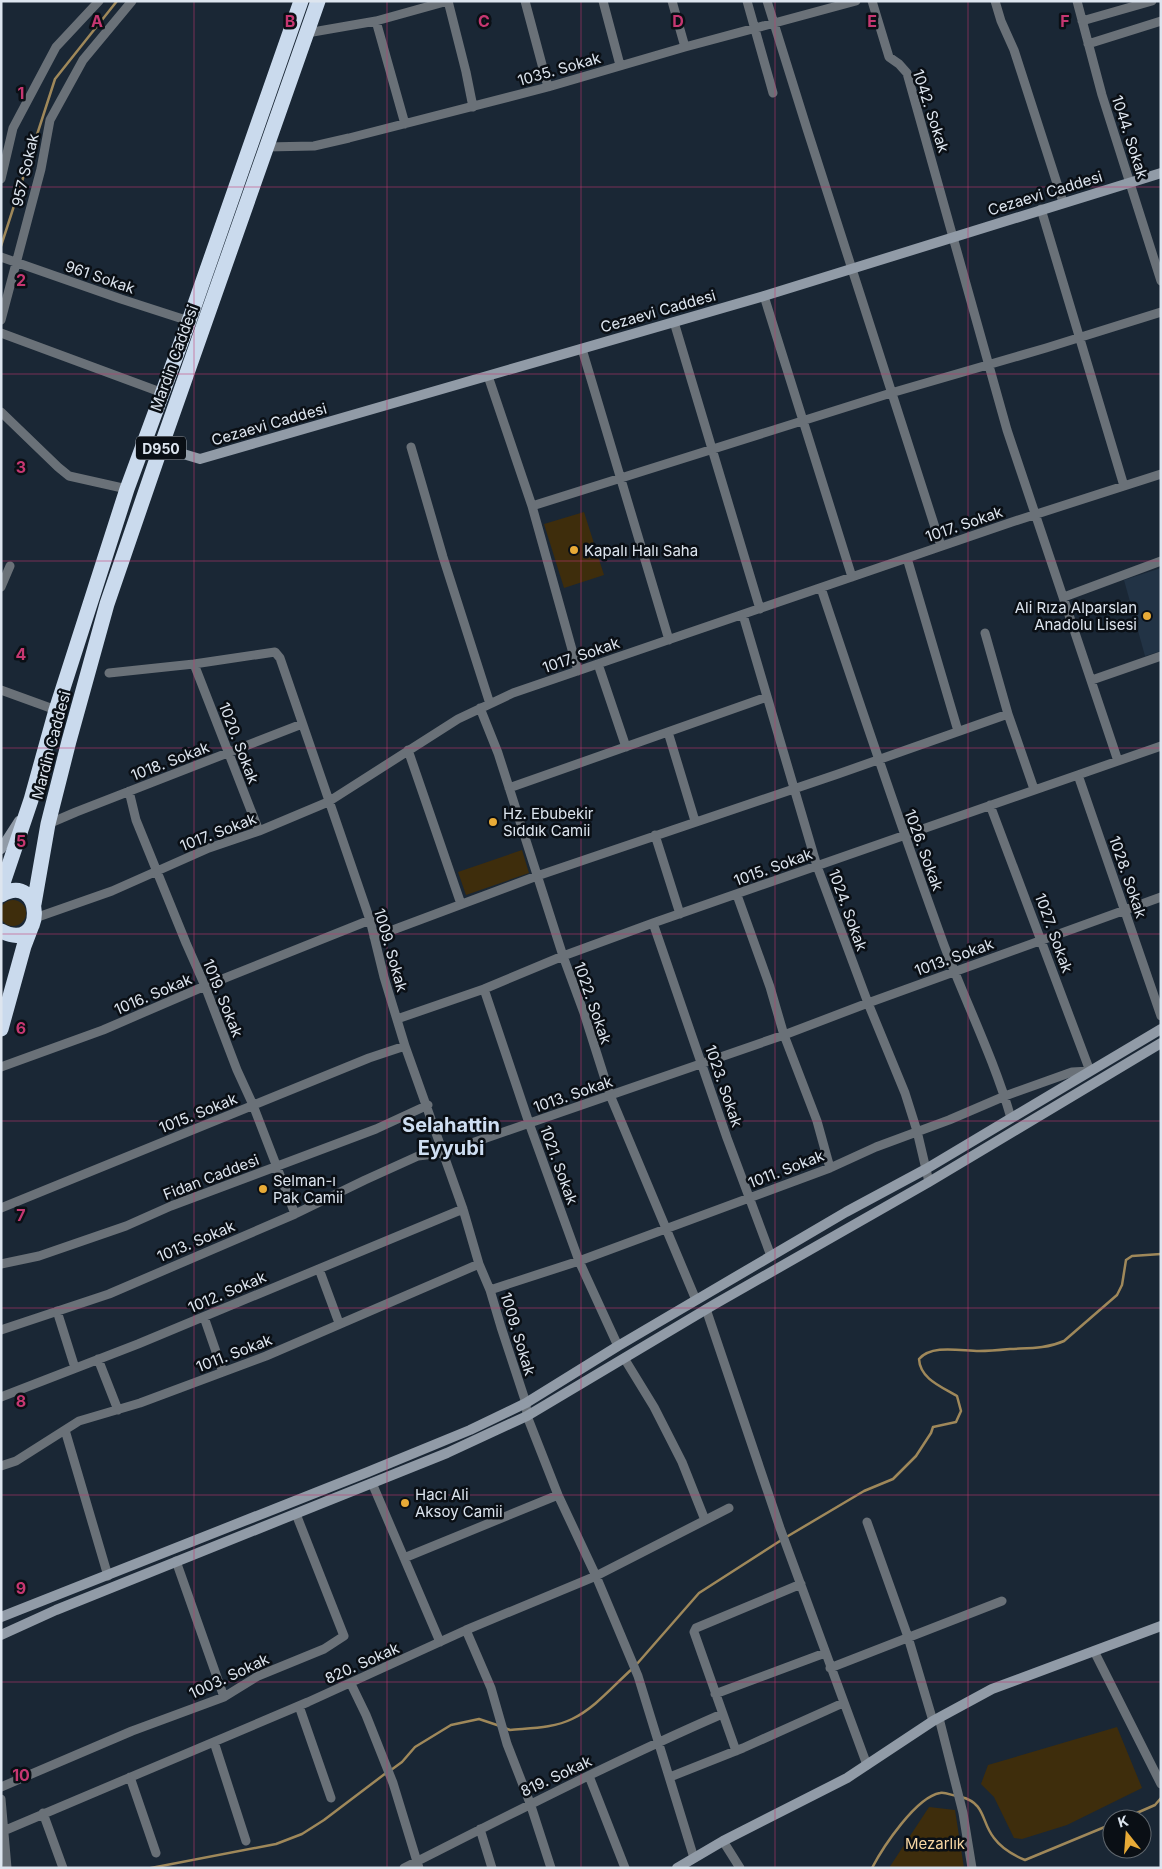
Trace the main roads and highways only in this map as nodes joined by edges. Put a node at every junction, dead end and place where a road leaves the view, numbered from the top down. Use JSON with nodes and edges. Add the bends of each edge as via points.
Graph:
{"nodes":[{"id":1,"x":301,"y":1,"type":"edge"},
{"id":2,"x":318,"y":1,"type":"edge"},
{"id":3,"x":1,"y":895,"type":"edge"},
{"id":4,"x":34,"y":916,"type":"junction"},
{"id":5,"x":1,"y":931,"type":"edge"},
{"id":6,"x":1,"y":1029,"type":"edge"}],
"edges":[{"from":1,"to":3,"type":"highway","name":"Mardin Caddesi","number":"D950","via":[[190,321],[127,489]]},
{"from":2,"to":4,"type":"highway","name":"Mardin Caddesi","number":"D950","via":[[108,604],[48,824]]},
{"from":3,"to":4,"type":"highway","name":"Mardin Caddesi","via":[[11,891],[25,894]]},
{"from":4,"to":5,"type":"highway","via":[[21,934]]},
{"from":4,"to":6,"type":"highway"}]}
